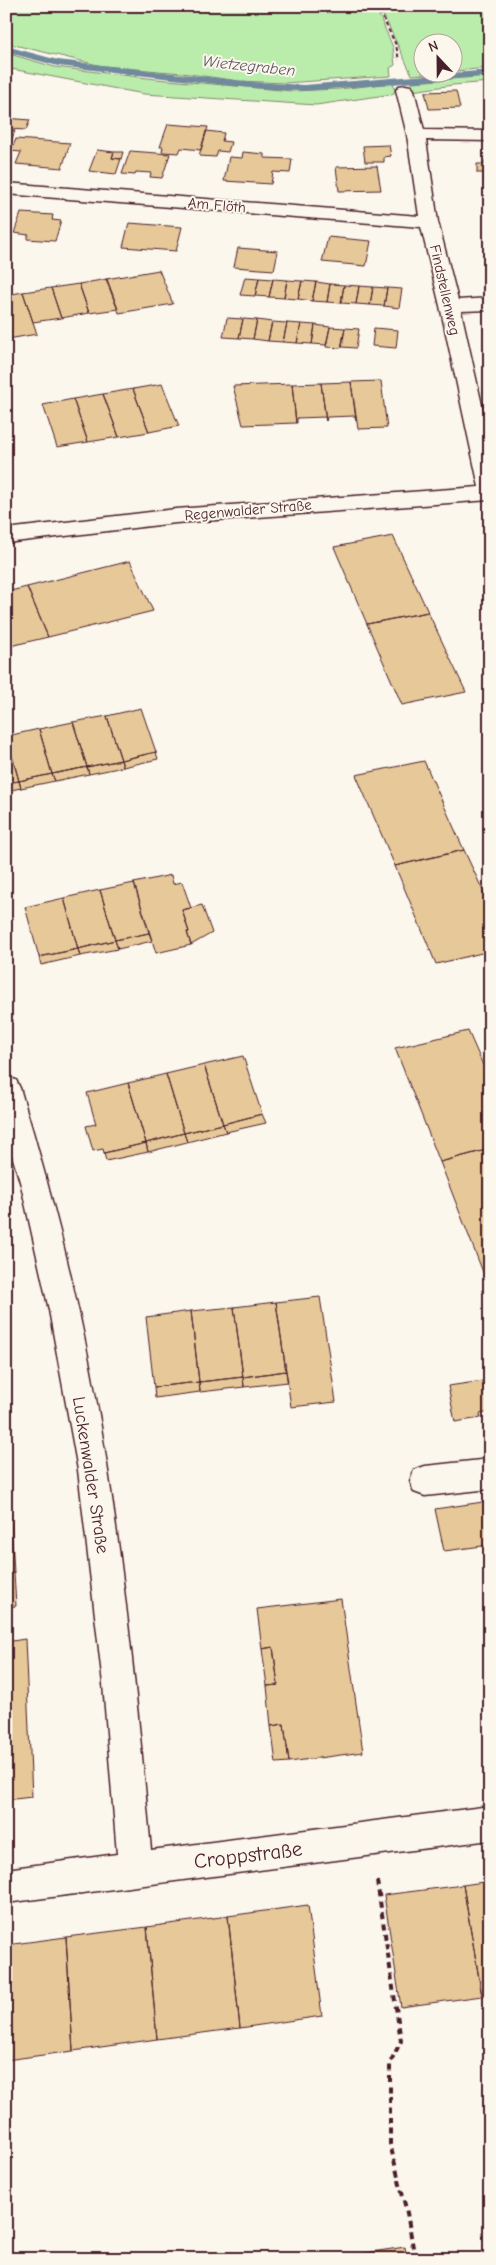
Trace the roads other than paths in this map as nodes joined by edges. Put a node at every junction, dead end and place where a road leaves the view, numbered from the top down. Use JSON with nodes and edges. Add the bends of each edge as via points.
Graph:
{"nodes":[{"id":1,"x":405,"y":90,"type":"dead end"},
{"id":2,"x":416,"y":135,"type":"junction"},
{"id":3,"x":490,"y":136,"type":"edge"},
{"id":4,"x":6,"y":188,"type":"edge"},
{"id":5,"x":429,"y":222,"type":"junction"},
{"id":6,"x":490,"y":304,"type":"edge"},
{"id":7,"x":450,"y":306,"type":"junction"},
{"id":8,"x":490,"y":491,"type":"edge"},
{"id":9,"x":8,"y":531,"type":"edge"},
{"id":10,"x":6,"y":1088,"type":"edge"},
{"id":11,"x":490,"y":1474,"type":"edge"},
{"id":12,"x":425,"y":1481,"type":"dead end"},
{"id":13,"x":490,"y":1823,"type":"edge"},
{"id":14,"x":136,"y":1869,"type":"junction"},
{"id":15,"x":6,"y":1886,"type":"edge"}],
"edges":[{"from":1,"to":2,"type":"street","name":"Findstellenweg"},
{"from":2,"to":3,"type":"street"},
{"from":2,"to":5,"type":"street","name":"Findstellenweg"},
{"from":4,"to":5,"type":"street","name":"Am Flöth"},
{"from":5,"to":7,"type":"street","name":"Findstellenweg"},
{"from":6,"to":7,"type":"street"},
{"from":7,"to":8,"type":"street","name":"Findstellenweg"},
{"from":8,"to":9,"type":"street","name":"Regenwalder Straße"},
{"from":10,"to":14,"type":"street","name":"Luckenwalder Straße","via":[[35,1184],[64,1310],[93,1470],[119,1684]]},
{"from":11,"to":12,"type":"street"},
{"from":13,"to":14,"type":"street","name":"Croppstraße"},
{"from":14,"to":15,"type":"street","name":"Croppstraße"}]}
